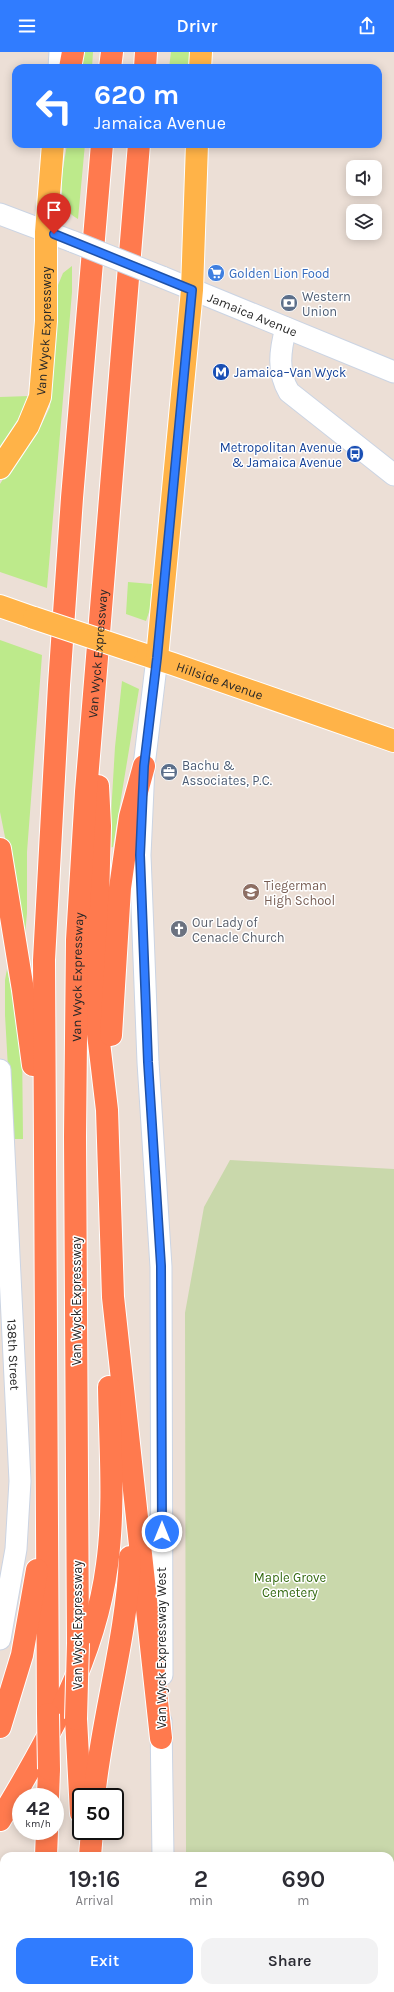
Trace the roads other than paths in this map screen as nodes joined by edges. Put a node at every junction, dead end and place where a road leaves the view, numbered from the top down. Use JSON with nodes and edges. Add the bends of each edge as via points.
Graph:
{"nodes":[{"id":1,"x":60,"y":52,"type":"edge"},
{"id":2,"x":73,"y":52,"type":"edge"},
{"id":3,"x":112,"y":52,"type":"edge"},
{"id":4,"x":146,"y":52,"type":"edge"},
{"id":5,"x":201,"y":52,"type":"edge"},
{"id":6,"x":59,"y":64,"type":"edge"},
{"id":7,"x":71,"y":64,"type":"edge"},
{"id":8,"x":110,"y":64,"type":"edge"},
{"id":9,"x":145,"y":64,"type":"edge"},
{"id":10,"x":200,"y":64,"type":"edge"},
{"id":11,"x":53,"y":148,"type":"edge"},
{"id":12,"x":102,"y":148,"type":"edge"},
{"id":13,"x":139,"y":148,"type":"edge"},
{"id":14,"x":197,"y":148,"type":"edge"},
{"id":15,"x":0,"y":214,"type":"edge"},
{"id":16,"x":46,"y":232,"type":"junction"},
{"id":17,"x":192,"y":290,"type":"junction"},
{"id":18,"x":286,"y":328,"type":"junction"},
{"id":19,"x":394,"y":372,"type":"edge"},
{"id":20,"x":0,"y":468,"type":"edge"},
{"id":21,"x":394,"y":475,"type":"edge"},
{"id":22,"x":0,"y":606,"type":"edge"},
{"id":23,"x":157,"y":658,"type":"junction"},
{"id":24,"x":94,"y":694,"type":"junction"},
{"id":25,"x":394,"y":741,"type":"edge"},
{"id":26,"x":144,"y":766,"type":"junction"},
{"id":27,"x":0,"y":849,"type":"edge"},
{"id":28,"x":0,"y":1070,"type":"edge"},
{"id":29,"x":107,"y":1110,"type":"junction"},
{"id":30,"x":46,"y":1161,"type":"junction"},
{"id":31,"x":113,"y":1297,"type":"junction"},
{"id":32,"x":130,"y":1464,"type":"junction"},
{"id":33,"x":47,"y":1495,"type":"junction"},
{"id":34,"x":0,"y":1639,"type":"edge"},
{"id":35,"x":0,"y":1727,"type":"edge"},
{"id":36,"x":161,"y":1738,"type":"junction"},
{"id":37,"x":48,"y":1788,"type":"edge"},
{"id":38,"x":80,"y":1788,"type":"edge"},
{"id":39,"x":95,"y":1788,"type":"edge"},
{"id":40,"x":0,"y":1820,"type":"edge"},
{"id":41,"x":47,"y":1840,"type":"edge"},
{"id":42,"x":83,"y":1840,"type":"edge"},
{"id":43,"x":91,"y":1840,"type":"edge"},
{"id":44,"x":46,"y":1852,"type":"edge"},
{"id":45,"x":84,"y":1852,"type":"edge"},
{"id":46,"x":90,"y":1852,"type":"edge"},
{"id":47,"x":163,"y":1852,"type":"edge"}],
"edges":[{"from":1,"to":6,"type":"main road"},
{"from":2,"to":7,"type":"highway"},
{"from":3,"to":8,"type":"highway"},
{"from":4,"to":9,"type":"highway"},
{"from":5,"to":10,"type":"main road"},
{"from":11,"to":16,"type":"main road","name":"Van Wyck Expressway"},
{"from":12,"to":30,"type":"highway","via":[[73,483],[59,685],[44,960]]},
{"from":13,"to":24,"type":"highway","name":"Van Wyck Expressway"},
{"from":14,"to":17,"type":"main road","name":"Van Wyck Expressway West"},
{"from":15,"to":16,"type":"main road","name":"Jamaica Avenue"},
{"from":16,"to":17,"type":"main road","name":"Jamaica Avenue","bridge":true},
{"from":16,"to":20,"type":"main road","name":"Van Wyck Expressway","via":[[47,303],[40,397],[28,426]]},
{"from":17,"to":18,"type":"main road","name":"Jamaica Avenue"},
{"from":17,"to":23,"type":"main road","name":"Van Wyck Expressway West"},
{"from":18,"to":19,"type":"main road","name":"Jamaica Avenue"},
{"from":18,"to":21,"type":"main road","via":[[281,370],[282,379],[289,392]]},
{"from":22,"to":23,"type":"main road","name":"Hillside Avenue","bridge":true},
{"from":23,"to":25,"type":"main road","name":"Hillside Avenue"},
{"from":23,"to":26,"type":"main road","name":"Van Wyck Expressway West"},
{"from":24,"to":29,"type":"highway","via":[[100,826],[96,990],[98,1034]]},
{"from":24,"to":38,"type":"highway","name":"Van Wyck Expressway","bridge":true,"via":[[79,890],[76,989],[76,1719]]},
{"from":26,"to":29,"type":"highway","via":[[130,817],[120,888]]},
{"from":26,"to":36,"type":"main road","name":"Van Wyck Expressway West","via":[[140,911],[161,1266]]},
{"from":27,"to":30,"type":"highway","via":[[23,990]]},
{"from":28,"to":34,"type":"main road","name":"138th Street","via":[[20,1481],[15,1554]]},
{"from":29,"to":31,"type":"highway"},
{"from":30,"to":33,"type":"highway"},
{"from":31,"to":32,"type":"highway"},
{"from":31,"to":40,"type":"highway","via":[[109,1384],[110,1530],[101,1603],[91,1637],[62,1708],[40,1753]]},
{"from":32,"to":36,"type":"highway"},
{"from":32,"to":39,"type":"highway","via":[[127,1596]]},
{"from":33,"to":35,"type":"highway","via":[[28,1629]]},
{"from":33,"to":37,"type":"highway","bridge":true},
{"from":36,"to":47,"type":"main road"},
{"from":41,"to":44,"type":"highway"},
{"from":42,"to":45,"type":"highway"},
{"from":43,"to":46,"type":"highway"}]}
